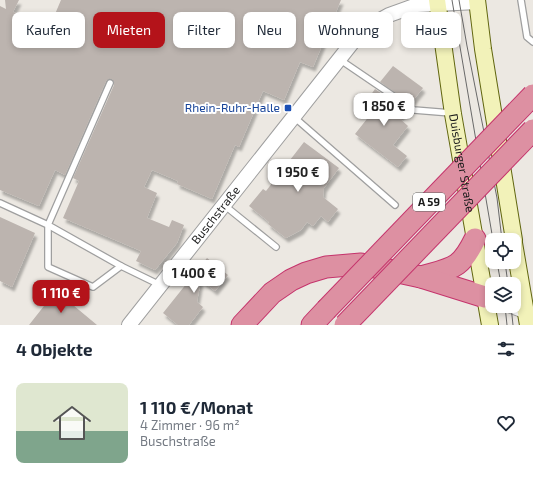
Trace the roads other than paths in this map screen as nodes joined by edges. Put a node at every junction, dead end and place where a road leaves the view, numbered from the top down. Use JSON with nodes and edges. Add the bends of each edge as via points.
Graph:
{"nodes":[{"id":1,"x":521,"y":0,"type":"edge"},
{"id":2,"x":477,"y":1,"type":"edge"},
{"id":3,"x":437,"y":2,"type":"edge"},
{"id":4,"x":533,"y":42,"type":"edge"},
{"id":5,"x":339,"y":59,"type":"junction"},
{"id":6,"x":110,"y":83,"type":"dead end"},
{"id":7,"x":533,"y":95,"type":"edge"},
{"id":8,"x":453,"y":114,"type":"junction"},
{"id":9,"x":293,"y":117,"type":"junction"},
{"id":10,"x":533,"y":130,"type":"edge"},
{"id":11,"x":0,"y":203,"type":"edge"},
{"id":12,"x":224,"y":205,"type":"junction"},
{"id":13,"x":395,"y":205,"type":"dead end"},
{"id":14,"x":48,"y":225,"type":"junction"},
{"id":15,"x":513,"y":233,"type":"edge"},
{"id":16,"x":475,"y":239,"type":"junction"},
{"id":17,"x":276,"y":246,"type":"dead end"},
{"id":18,"x":121,"y":266,"type":"junction"},
{"id":19,"x":519,"y":269,"type":"edge"},
{"id":20,"x":421,"y":277,"type":"junction"},
{"id":21,"x":161,"y":285,"type":"junction"},
{"id":22,"x":485,"y":285,"type":"edge"},
{"id":23,"x":485,"y":298,"type":"edge"},
{"id":24,"x":489,"y":313,"type":"edge"},
{"id":25,"x":520,"y":313,"type":"edge"},
{"id":26,"x":529,"y":318,"type":"edge"},
{"id":27,"x":129,"y":325,"type":"edge"},
{"id":28,"x":242,"y":325,"type":"edge"},
{"id":29,"x":312,"y":325,"type":"edge"},
{"id":30,"x":345,"y":325,"type":"edge"},
{"id":31,"x":490,"y":325,"type":"edge"}],
"edges":[{"from":1,"to":4,"type":"lane","via":[[527,37]]},
{"from":2,"to":3,"type":"street","name":"Buschstraße"},
{"from":2,"to":15,"type":"main road"},
{"from":3,"to":5,"type":"street","name":"Buschstraße","via":[[417,5],[383,18],[371,25]]},
{"from":3,"to":8,"type":"main road","name":"Duisburger Straße"},
{"from":5,"to":8,"type":"lane","via":[[414,110]]},
{"from":5,"to":9,"type":"street","name":"Buschstraße"},
{"from":6,"to":14,"type":"lane"},
{"from":7,"to":29,"type":"highway","number":"A 59","bridge":true},
{"from":8,"to":16,"type":"main road","name":"Duisburger Straße"},
{"from":9,"to":12,"type":"street","name":"Buschstraße"},
{"from":9,"to":13,"type":"lane"},
{"from":10,"to":30,"type":"highway","number":"A 59","bridge":true},
{"from":11,"to":14,"type":"lane"},
{"from":12,"to":17,"type":"lane"},
{"from":12,"to":21,"type":"street","name":"Buschstraße"},
{"from":14,"to":18,"type":"lane"},
{"from":14,"to":18,"type":"lane","via":[[48,266],[93,288]]},
{"from":16,"to":20,"type":"highway","via":[[467,255],[454,268]]},
{"from":16,"to":22,"type":"main road","name":"Duisburger Straße"},
{"from":18,"to":21,"type":"lane"},
{"from":19,"to":26,"type":"main road"},
{"from":20,"to":23,"type":"highway"},
{"from":20,"to":28,"type":"highway","via":[[361,264],[326,267],[291,280],[272,293]]},
{"from":21,"to":27,"type":"street","name":"Buschstraße"},
{"from":24,"to":31,"type":"main road","name":"Duisburger Straße"},
{"from":25,"to":26,"type":"street"}]}
